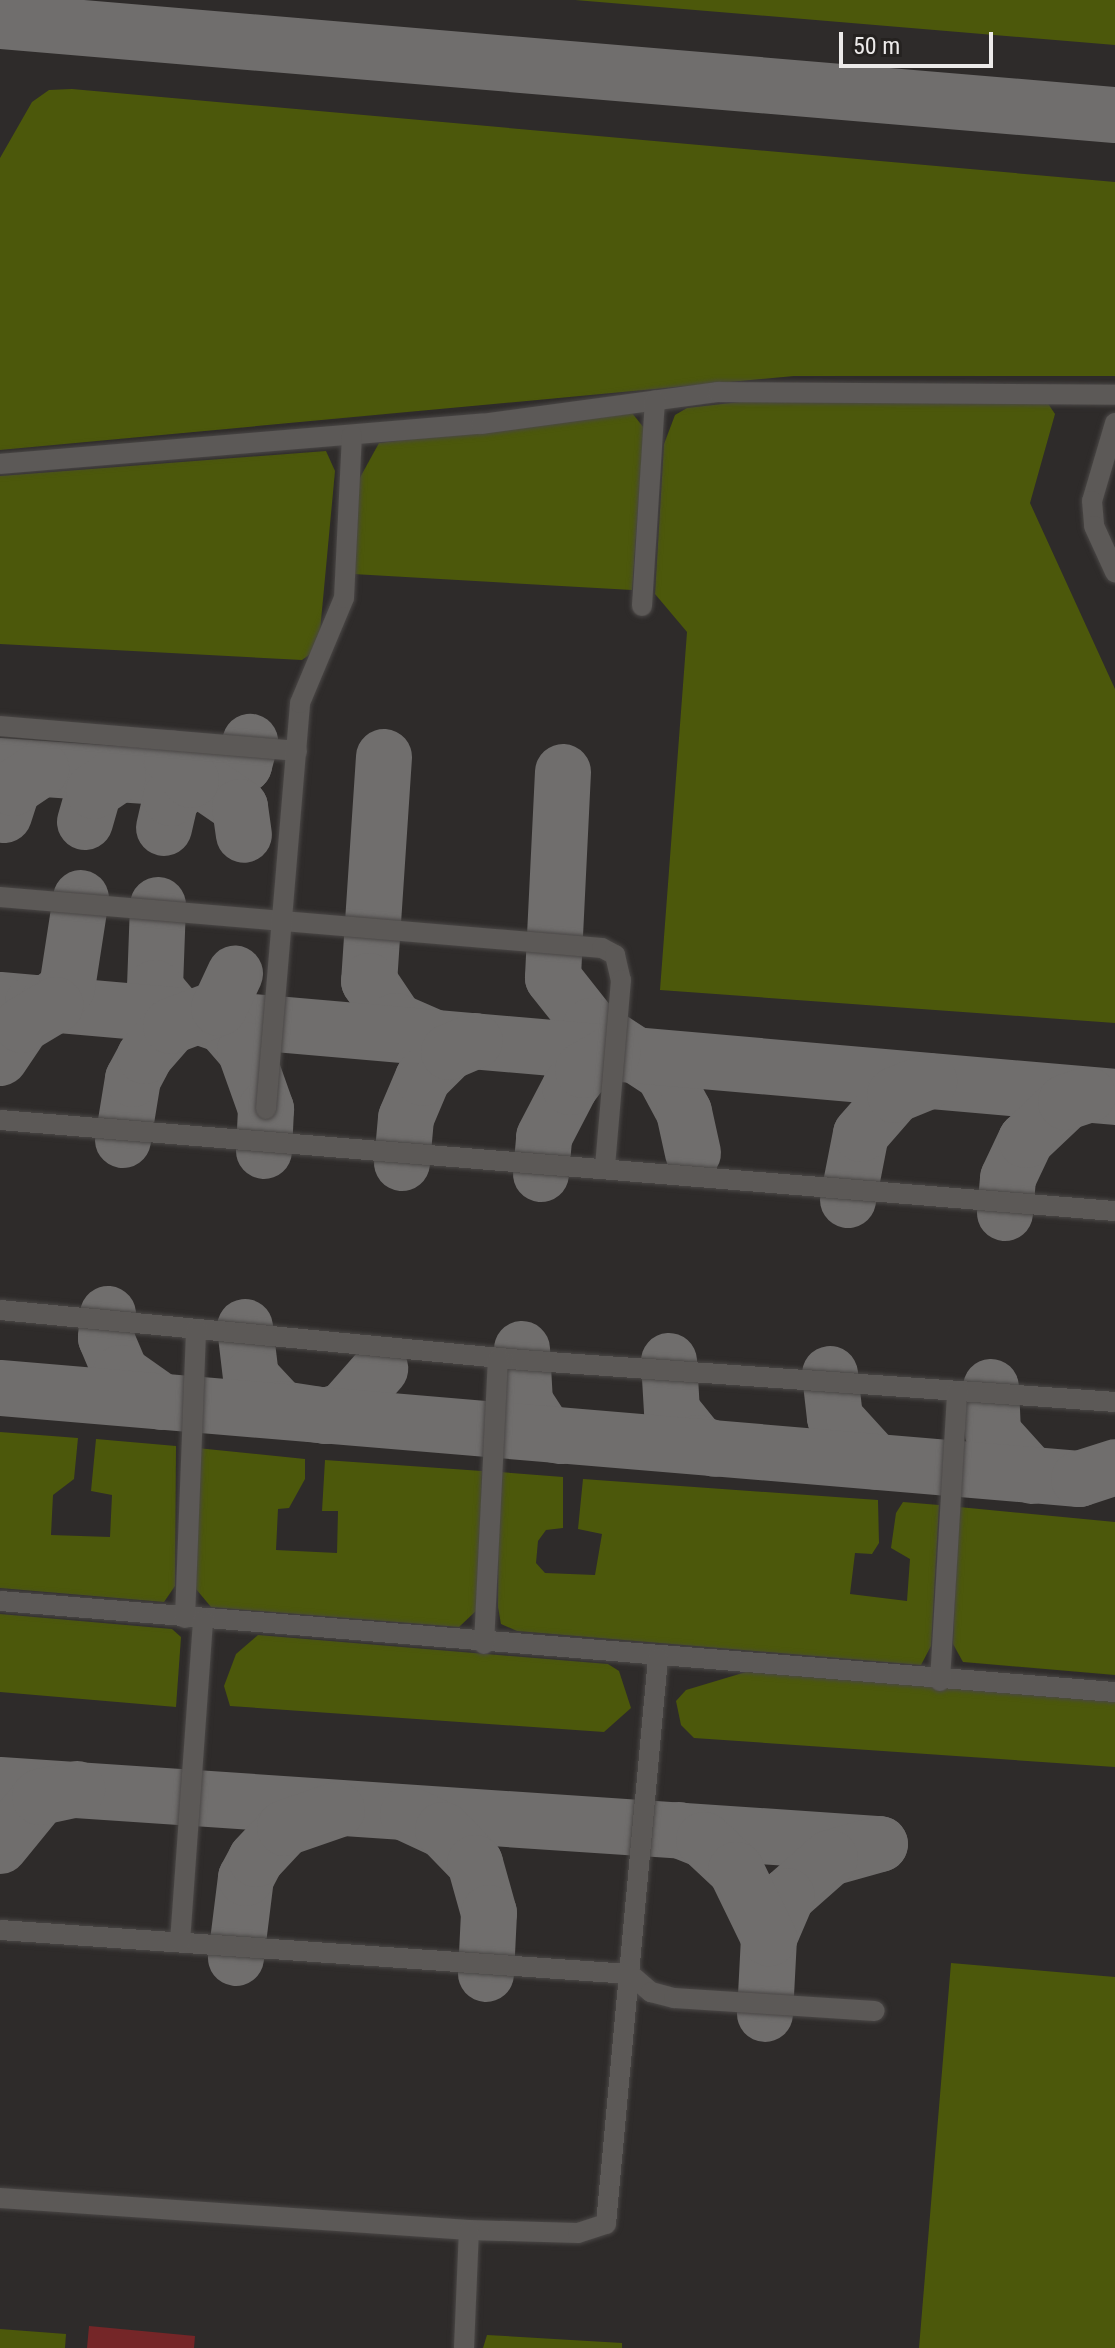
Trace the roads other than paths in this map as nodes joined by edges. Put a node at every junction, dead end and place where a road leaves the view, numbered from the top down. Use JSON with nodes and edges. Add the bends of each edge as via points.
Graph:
{"nodes":[{"id":1,"x":1115,"y":395,"type":"edge"},
{"id":2,"x":655,"y":400,"type":"junction"},
{"id":3,"x":1115,"y":423,"type":"edge"},
{"id":4,"x":352,"y":435,"type":"junction"},
{"id":5,"x":0,"y":464,"type":"edge"},
{"id":6,"x":1115,"y":572,"type":"edge"},
{"id":7,"x":642,"y":606,"type":"dead end"},
{"id":8,"x":0,"y":726,"type":"edge"},
{"id":9,"x":297,"y":751,"type":"junction"},
{"id":10,"x":0,"y":897,"type":"edge"},
{"id":11,"x":282,"y":921,"type":"junction"},
{"id":12,"x":266,"y":1109,"type":"dead end"},
{"id":13,"x":0,"y":1120,"type":"edge"},
{"id":14,"x":605,"y":1168,"type":"junction"},
{"id":15,"x":1115,"y":1211,"type":"edge"},
{"id":16,"x":0,"y":1310,"type":"edge"},
{"id":17,"x":196,"y":1329,"type":"junction"},
{"id":18,"x":498,"y":1358,"type":"junction"},
{"id":19,"x":957,"y":1391,"type":"junction"},
{"id":20,"x":1115,"y":1402,"type":"edge"},
{"id":21,"x":0,"y":1601,"type":"edge"},
{"id":22,"x":194,"y":1619,"type":"junction"},
{"id":23,"x":484,"y":1644,"type":"junction"},
{"id":24,"x":658,"y":1658,"type":"junction"},
{"id":25,"x":940,"y":1681,"type":"junction"},
{"id":26,"x":1115,"y":1692,"type":"edge"},
{"id":27,"x":0,"y":1930,"type":"edge"},
{"id":28,"x":180,"y":1942,"type":"junction"},
{"id":29,"x":630,"y":1974,"type":"junction"},
{"id":30,"x":875,"y":2011,"type":"dead end"},
{"id":31,"x":0,"y":2198,"type":"edge"},
{"id":32,"x":469,"y":2230,"type":"junction"},
{"id":33,"x":464,"y":2348,"type":"edge"}],
"edges":[{"from":1,"to":2,"type":"lane","via":[[742,391]]},
{"from":2,"to":4,"type":"lane"},
{"from":2,"to":7,"type":"lane"},
{"from":3,"to":6,"type":"lane","via":[[1092,501],[1094,526]]},
{"from":4,"to":5,"type":"lane"},
{"from":4,"to":9,"type":"lane","via":[[344,598],[326,652],[304,689]]},
{"from":8,"to":9,"type":"lane"},
{"from":9,"to":11,"type":"lane"},
{"from":10,"to":11,"type":"lane"},
{"from":11,"to":12,"type":"lane"},
{"from":11,"to":14,"type":"lane","via":[[602,948],[615,955],[621,980]]},
{"from":13,"to":14,"type":"lane"},
{"from":14,"to":15,"type":"lane"},
{"from":16,"to":17,"type":"lane"},
{"from":17,"to":18,"type":"lane"},
{"from":17,"to":22,"type":"lane"},
{"from":18,"to":19,"type":"lane"},
{"from":18,"to":23,"type":"lane"},
{"from":19,"to":20,"type":"lane"},
{"from":19,"to":25,"type":"lane"},
{"from":21,"to":22,"type":"lane"},
{"from":22,"to":23,"type":"lane"},
{"from":22,"to":28,"type":"lane"},
{"from":23,"to":24,"type":"lane"},
{"from":24,"to":25,"type":"lane"},
{"from":24,"to":29,"type":"lane"},
{"from":25,"to":26,"type":"lane"},
{"from":27,"to":28,"type":"lane"},
{"from":28,"to":29,"type":"lane"},
{"from":29,"to":30,"type":"lane","via":[[651,1992],[674,1998]]},
{"from":29,"to":32,"type":"lane","via":[[606,2224],[578,2233]]},
{"from":31,"to":32,"type":"lane"},
{"from":32,"to":33,"type":"lane"}]}
